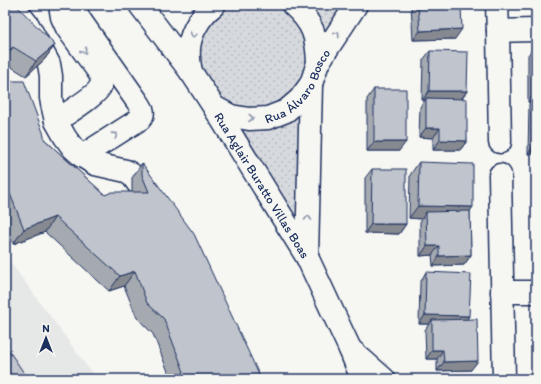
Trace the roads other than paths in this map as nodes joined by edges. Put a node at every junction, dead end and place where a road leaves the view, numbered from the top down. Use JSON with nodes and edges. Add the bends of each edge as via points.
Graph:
{"nodes":[{"id":1,"x":12,"y":5,"type":"edge"},
{"id":2,"x":60,"y":5,"type":"edge"},
{"id":3,"x":140,"y":5,"type":"edge"},
{"id":4,"x":214,"y":5,"type":"edge"},
{"id":5,"x":293,"y":5,"type":"edge"},
{"id":6,"x":356,"y":5,"type":"edge"},
{"id":7,"x":497,"y":5,"type":"edge"},
{"id":8,"x":73,"y":18,"type":"edge"},
{"id":9,"x":536,"y":30,"type":"edge"},
{"id":10,"x":498,"y":31,"type":"junction"},
{"id":11,"x":318,"y":63,"type":"junction"},
{"id":12,"x":191,"y":72,"type":"junction"},
{"id":13,"x":311,"y":84,"type":"junction"},
{"id":14,"x":214,"y":107,"type":"junction"},
{"id":15,"x":56,"y":121,"type":"junction"},
{"id":16,"x":500,"y":142,"type":"dead end"},
{"id":17,"x":82,"y":156,"type":"junction"},
{"id":18,"x":500,"y":175,"type":"dead end"},
{"id":19,"x":162,"y":216,"type":"edge"},
{"id":20,"x":307,"y":257,"type":"junction"},
{"id":21,"x":502,"y":292,"type":"junction"},
{"id":22,"x":536,"y":292,"type":"edge"},
{"id":23,"x":350,"y":349,"type":"junction"},
{"id":24,"x":362,"y":379,"type":"edge"},
{"id":25,"x":384,"y":379,"type":"edge"},
{"id":26,"x":504,"y":379,"type":"edge"}],
"edges":[{"from":1,"to":15,"type":"main road","via":[[28,25],[48,64]]},
{"from":2,"to":8,"type":"main road","via":[[62,17]]},
{"from":3,"to":12,"type":"main road","name":"Rua Aglair Buratto Villas Boas"},
{"from":4,"to":12,"type":"main road","one_way":true,"via":[[198,22],[191,38],[188,55]]},
{"from":5,"to":11,"type":"main road","via":[[312,28]]},
{"from":11,"to":6,"type":"main road","name":"Rua Álvaro Bosco","one_way":true},
{"from":7,"to":10,"type":"main road"},
{"from":8,"to":15,"type":"main road","one_way":true,"via":[[102,78],[101,87]]},
{"from":17,"to":8,"type":"main road","one_way":true,"via":[[140,119],[143,112]]},
{"from":9,"to":10,"type":"main road"},
{"from":10,"to":16,"type":"main road"},
{"from":11,"to":13,"type":"main road","name":"Rua Álvaro Bosco"},
{"from":12,"to":14,"type":"main road","name":"Rua Aglair Buratto Villas Boas"},
{"from":14,"to":13,"type":"main road","name":"Rua Álvaro Bosco","one_way":true,"via":[[231,116],[249,119],[268,118],[286,111],[300,99]]},
{"from":20,"to":13,"type":"main road","one_way":true},
{"from":14,"to":20,"type":"main road","name":"Rua Aglair Buratto Villas Boas"},
{"from":15,"to":17,"type":"main road","via":[[73,148]]},
{"from":17,"to":19,"type":"main road","via":[[95,164],[131,174]]},
{"from":18,"to":21,"type":"main road"},
{"from":20,"to":23,"type":"main road","name":"Rua Aglair Buratto Villas Boas"},
{"from":21,"to":22,"type":"main road"},
{"from":21,"to":26,"type":"main road"},
{"from":23,"to":24,"type":"main road","name":"Rua Aglair Buratto Villas Boas"},
{"from":23,"to":25,"type":"main road"}]}
